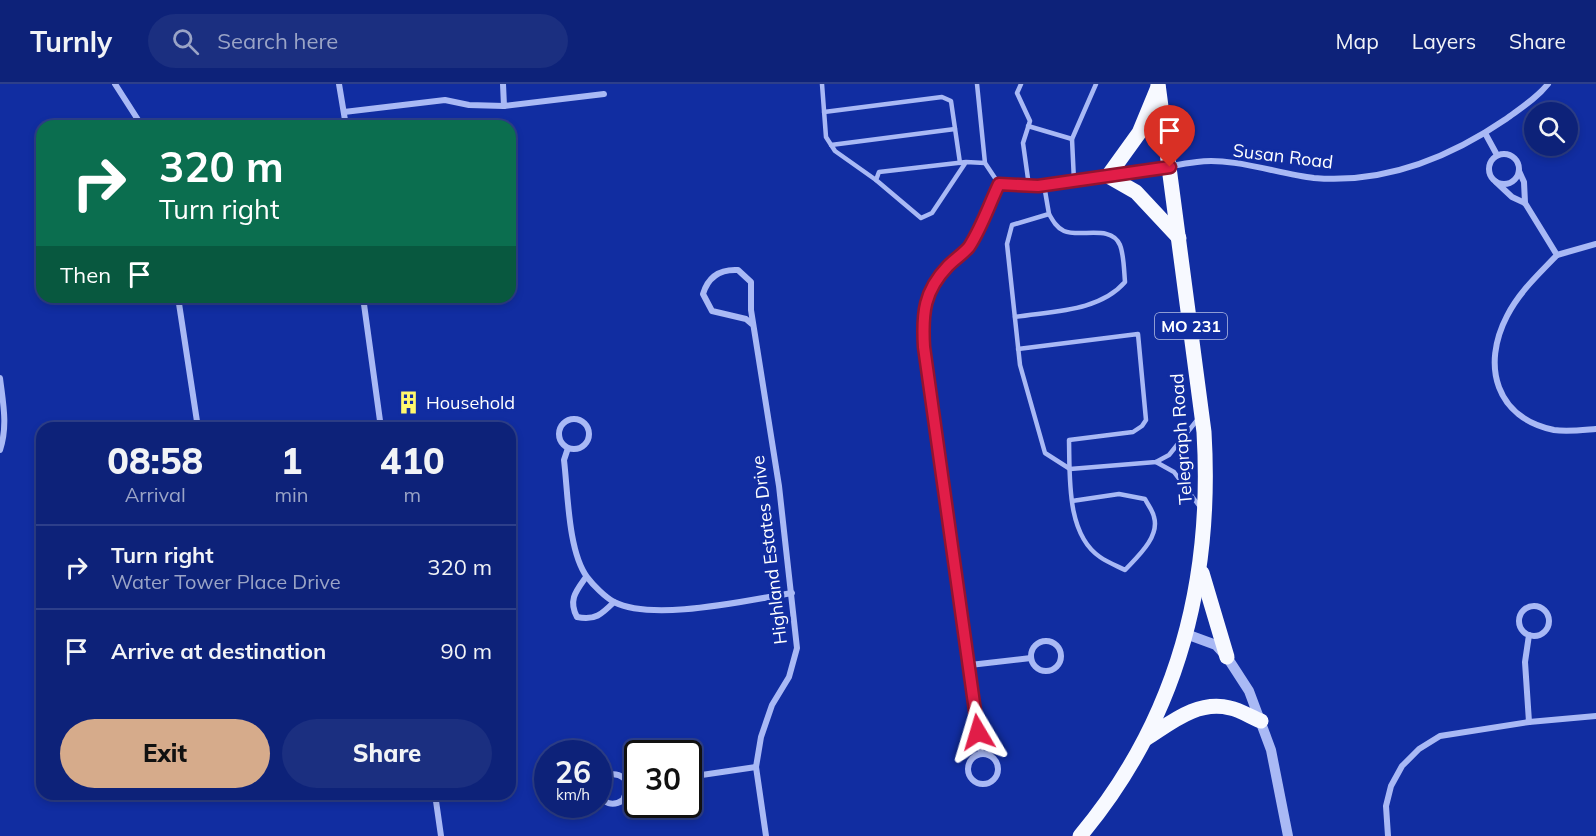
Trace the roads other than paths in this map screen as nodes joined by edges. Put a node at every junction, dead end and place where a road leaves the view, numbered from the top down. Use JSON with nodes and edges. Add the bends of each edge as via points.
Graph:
{"nodes":[{"id":1,"x":115,"y":84,"type":"edge"},
{"id":2,"x":339,"y":84,"type":"edge"},
{"id":3,"x":503,"y":84,"type":"edge"},
{"id":4,"x":822,"y":84,"type":"edge"},
{"id":5,"x":977,"y":84,"type":"edge"},
{"id":6,"x":1021,"y":84,"type":"edge"},
{"id":7,"x":1096,"y":84,"type":"edge"},
{"id":8,"x":1548,"y":84,"type":"edge"},
{"id":9,"x":1158,"y":86,"type":"edge"},
{"id":10,"x":604,"y":94,"type":"dead end"},
{"id":11,"x":504,"y":106,"type":"junction"},
{"id":12,"x":344,"y":112,"type":"junction"},
{"id":13,"x":824,"y":112,"type":"junction"},
{"id":14,"x":138,"y":120,"type":"edge"},
{"id":15,"x":345,"y":120,"type":"edge"},
{"id":16,"x":1028,"y":126,"type":"junction"},
{"id":17,"x":955,"y":129,"type":"junction"},
{"id":18,"x":1485,"y":133,"type":"junction"},
{"id":19,"x":1072,"y":139,"type":"junction"},
{"id":20,"x":831,"y":145,"type":"junction"},
{"id":21,"x":1497,"y":155,"type":"junction"},
{"id":22,"x":963,"y":162,"type":"junction"},
{"id":23,"x":985,"y":163,"type":"junction"},
{"id":24,"x":1170,"y":167,"type":"junction"},
{"id":25,"x":1519,"y":171,"type":"junction"},
{"id":26,"x":1108,"y":176,"type":"junction"},
{"id":27,"x":876,"y":180,"type":"junction"},
{"id":28,"x":1074,"y":181,"type":"junction"},
{"id":29,"x":1496,"y":182,"type":"junction"},
{"id":30,"x":999,"y":184,"type":"junction"},
{"id":31,"x":1044,"y":185,"type":"junction"},
{"id":32,"x":1029,"y":186,"type":"junction"},
{"id":33,"x":1525,"y":203,"type":"junction"},
{"id":34,"x":1048,"y":214,"type":"junction"},
{"id":35,"x":1179,"y":238,"type":"junction"},
{"id":36,"x":1596,"y":244,"type":"edge"},
{"id":37,"x":1557,"y":255,"type":"junction"},
{"id":38,"x":179,"y":303,"type":"edge"},
{"id":39,"x":364,"y":303,"type":"edge"},
{"id":40,"x":1015,"y":318,"type":"junction"},
{"id":41,"x":753,"y":325,"type":"junction"},
{"id":42,"x":1018,"y":349,"type":"junction"},
{"id":43,"x":0,"y":378,"type":"edge"},
{"id":44,"x":1202,"y":413,"type":"junction"},
{"id":45,"x":197,"y":422,"type":"edge"},
{"id":46,"x":380,"y":422,"type":"edge"},
{"id":47,"x":1596,"y":429,"type":"edge"},
{"id":48,"x":568,"y":448,"type":"junction"},
{"id":49,"x":0,"y":450,"type":"edge"},
{"id":50,"x":1156,"y":462,"type":"junction"},
{"id":51,"x":1070,"y":469,"type":"junction"},
{"id":52,"x":1072,"y":501,"type":"junction"},
{"id":53,"x":1205,"y":514,"type":"junction"},
{"id":54,"x":1201,"y":567,"type":"junction"},
{"id":55,"x":586,"y":577,"type":"junction"},
{"id":56,"x":792,"y":593,"type":"junction"},
{"id":57,"x":614,"y":602,"type":"junction"},
{"id":58,"x":1186,"y":634,"type":"junction"},
{"id":59,"x":1528,"y":635,"type":"junction"},
{"id":60,"x":1227,"y":657,"type":"junction"},
{"id":61,"x":1031,"y":658,"type":"junction"},
{"id":62,"x":970,"y":665,"type":"junction"},
{"id":63,"x":1596,"y":716,"type":"edge"},
{"id":64,"x":1261,"y":721,"type":"junction"},
{"id":65,"x":1529,"y":723,"type":"junction"},
{"id":66,"x":1147,"y":738,"type":"junction"},
{"id":67,"x":981,"y":754,"type":"junction"},
{"id":68,"x":756,"y":767,"type":"junction"},
{"id":69,"x":702,"y":775,"type":"edge"},
{"id":70,"x":436,"y":800,"type":"edge"},
{"id":71,"x":441,"y":836,"type":"edge"},
{"id":72,"x":766,"y":836,"type":"edge"},
{"id":73,"x":1080,"y":836,"type":"edge"},
{"id":74,"x":1288,"y":836,"type":"edge"},
{"id":75,"x":1388,"y":836,"type":"edge"}],
"edges":[{"from":1,"to":14,"type":"street"},
{"from":2,"to":12,"type":"street"},
{"from":3,"to":11,"type":"street"},
{"from":4,"to":13,"type":"lane"},
{"from":5,"to":23,"type":"lane"},
{"from":6,"to":16,"type":"lane","via":[[1017,93],[1030,121]]},
{"from":7,"to":19,"type":"lane"},
{"from":8,"to":18,"type":"street","name":"Susan Road","via":[[1526,105]]},
{"from":9,"to":24,"type":"main road","name":"Telegraph Road","number":"MO 231"},
{"from":9,"to":26,"type":"main road","via":[[1139,133]]},
{"from":10,"to":11,"type":"street"},
{"from":11,"to":12,"type":"street","via":[[446,100]]},
{"from":12,"to":15,"type":"street"},
{"from":13,"to":17,"type":"lane","via":[[942,97],[951,101]]},
{"from":13,"to":20,"type":"lane","via":[[826,137]]},
{"from":16,"to":19,"type":"lane"},
{"from":16,"to":32,"type":"lane","via":[[1023,143]]},
{"from":17,"to":20,"type":"lane"},
{"from":17,"to":22,"type":"lane"},
{"from":18,"to":21,"type":"street"},
{"from":18,"to":24,"type":"street","name":"Susan Road","via":[[1429,162],[1377,175],[1314,178],[1199,161]]},
{"from":19,"to":28,"type":"lane"},
{"from":20,"to":27,"type":"lane"},
{"from":21,"to":25,"type":"street","via":[[1512,156]]},
{"from":21,"to":29,"type":"street","via":[[1489,166]]},
{"from":22,"to":23,"type":"lane"},
{"from":22,"to":27,"type":"lane","via":[[879,172]]},
{"from":22,"to":27,"type":"lane","via":[[932,213],[921,218]]},
{"from":23,"to":30,"type":"lane"},
{"from":24,"to":26,"type":"street","name":"Susan Road"},
{"from":24,"to":35,"type":"main road","name":"Telegraph Road","number":"MO 231"},
{"from":25,"to":29,"type":"street","via":[[1511,182]]},
{"from":25,"to":33,"type":"street"},
{"from":26,"to":28,"type":"street","name":"Susan Road"},
{"from":26,"to":35,"type":"main road","via":[[1136,192]]},
{"from":28,"to":31,"type":"street","name":"Susan Road"},
{"from":29,"to":33,"type":"street"},
{"from":30,"to":32,"type":"street","name":"Susan Road"},
{"from":30,"to":62,"type":"street","via":[[967,249],[933,283],[922,320]]},
{"from":31,"to":32,"type":"street","name":"Susan Road"},
{"from":31,"to":34,"type":"lane"},
{"from":33,"to":37,"type":"street"},
{"from":34,"to":40,"type":"lane","via":[[1012,225],[1007,244]]},
{"from":34,"to":40,"type":"lane","via":[[1065,232],[1105,233],[1114,237],[1120,245],[1125,282],[1115,294],[1085,306]]},
{"from":35,"to":44,"type":"main road","name":"Telegraph Road","number":"MO 231"},
{"from":36,"to":37,"type":"street"},
{"from":37,"to":47,"type":"street","via":[[1517,298],[1498,335],[1494,357],[1498,386],[1505,402],[1522,418],[1556,430]]},
{"from":38,"to":45,"type":"street"},
{"from":39,"to":46,"type":"street"},
{"from":40,"to":42,"type":"lane"},
{"from":41,"to":41,"type":"street","name":"Highland Estates Drive","via":[[752,282],[738,270],[728,269],[715,275],[703,294],[712,311]]},
{"from":41,"to":56,"type":"street","name":"Highland Estates Drive"},
{"from":42,"to":51,"type":"lane","via":[[1045,453]]},
{"from":42,"to":51,"type":"lane","via":[[1138,334],[1146,420],[1133,432],[1069,440]]},
{"from":43,"to":49,"type":"street","via":[[6,421]]},
{"from":44,"to":50,"type":"lane","via":[[1182,441]]},
{"from":44,"to":53,"type":"main road","name":"Telegraph Road","number":"MO 231"},
{"from":48,"to":48,"type":"street","via":[[578,449],[588,440],[588,429],[582,421],[570,420],[560,428],[560,440]]},
{"from":48,"to":55,"type":"street","via":[[564,460],[574,538]]},
{"from":50,"to":51,"type":"lane"},
{"from":50,"to":53,"type":"lane","via":[[1174,472]]},
{"from":51,"to":52,"type":"lane"},
{"from":52,"to":52,"type":"lane","via":[[1119,494],[1145,499],[1155,517],[1155,529],[1143,551],[1125,570],[1098,556],[1076,527]]},
{"from":53,"to":54,"type":"main road","name":"Telegraph Road","number":"MO 231"},
{"from":54,"to":58,"type":"main road","name":"Telegraph Road","number":"MO 231"},
{"from":54,"to":60,"type":"main road"},
{"from":55,"to":57,"type":"street"},
{"from":55,"to":57,"type":"street","via":[[573,594],[572,607],[577,617],[601,615]]},
{"from":56,"to":57,"type":"street","via":[[669,610]]},
{"from":56,"to":68,"type":"street","name":"Highland Estates Drive","via":[[797,648],[789,677],[772,705]]},
{"from":58,"to":60,"type":"street","via":[[1209,640]]},
{"from":58,"to":66,"type":"main road","name":"Telegraph Road","number":"MO 231"},
{"from":59,"to":59,"type":"street","via":[[1541,634],[1548,626],[1548,616],[1539,606],[1526,608],[1520,614],[1520,627]]},
{"from":59,"to":65,"type":"street","via":[[1525,662]]},
{"from":60,"to":64,"type":"street","via":[[1249,691]]},
{"from":61,"to":61,"type":"street","via":[[1038,669],[1046,671],[1056,667],[1061,655],[1057,645],[1046,641],[1035,646]]},
{"from":61,"to":62,"type":"street"},
{"from":62,"to":67,"type":"street"},
{"from":63,"to":65,"type":"street"},
{"from":64,"to":66,"type":"main road","via":[[1230,708],[1200,709],[1184,714]]},
{"from":64,"to":74,"type":"street","via":[[1280,782]]},
{"from":65,"to":75,"type":"street","via":[[1456,732],[1440,736],[1419,749],[1402,766],[1391,786],[1386,806]]},
{"from":66,"to":73,"type":"main road","name":"Telegraph Road","number":"MO 231","via":[[1118,788]]},
{"from":67,"to":67,"type":"street","via":[[972,759],[968,771],[975,782],[987,783],[998,774],[998,764],[991,756]]},
{"from":68,"to":69,"type":"street"},
{"from":68,"to":72,"type":"street","name":"Highland Estates Drive"},
{"from":70,"to":71,"type":"street"}]}
